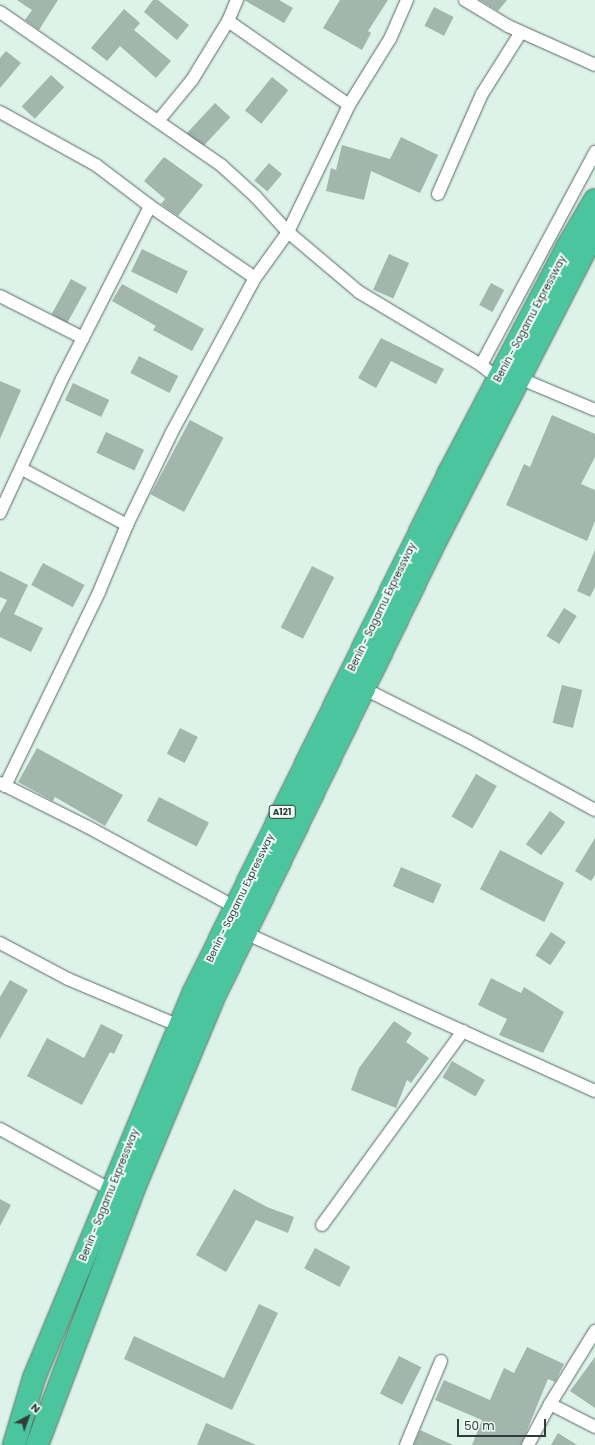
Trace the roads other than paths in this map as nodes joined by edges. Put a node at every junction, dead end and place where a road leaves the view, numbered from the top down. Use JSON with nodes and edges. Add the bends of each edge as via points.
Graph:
{"nodes":[{"id":1,"x":238,"y":0,"type":"edge"},
{"id":2,"x":407,"y":0,"type":"edge"},
{"id":3,"x":465,"y":0,"type":"edge"},
{"id":4,"x":0,"y":12,"type":"edge"},
{"id":5,"x":228,"y":21,"type":"junction"},
{"id":6,"x":521,"y":32,"type":"junction"},
{"id":7,"x":595,"y":65,"type":"edge"},
{"id":8,"x":349,"y":105,"type":"junction"},
{"id":9,"x":0,"y":112,"type":"edge"},
{"id":10,"x":158,"y":120,"type":"junction"},
{"id":11,"x":595,"y":152,"type":"edge"},
{"id":12,"x":438,"y":194,"type":"dead end"},
{"id":13,"x":595,"y":200,"type":"edge"},
{"id":14,"x":150,"y":206,"type":"junction"},
{"id":15,"x":595,"y":231,"type":"edge"},
{"id":16,"x":288,"y":232,"type":"junction"},
{"id":17,"x":255,"y":278,"type":"junction"},
{"id":18,"x":0,"y":296,"type":"edge"},
{"id":19,"x":84,"y":338,"type":"junction"},
{"id":20,"x":481,"y":365,"type":"junction"},
{"id":21,"x":509,"y":378,"type":"junction"},
{"id":22,"x":595,"y":410,"type":"edge"},
{"id":23,"x":22,"y":469,"type":"junction"},
{"id":24,"x":3,"y":499,"type":"edge"},
{"id":25,"x":0,"y":513,"type":"edge"},
{"id":26,"x":127,"y":525,"type":"junction"},
{"id":27,"x":363,"y":688,"type":"junction"},
{"id":28,"x":3,"y":784,"type":"edge"},
{"id":29,"x":595,"y":810,"type":"edge"},
{"id":30,"x":235,"y":907,"type":"junction"},
{"id":31,"x":245,"y":932,"type":"junction"},
{"id":32,"x":0,"y":943,"type":"edge"},
{"id":33,"x":180,"y":1026,"type":"junction"},
{"id":34,"x":463,"y":1031,"type":"junction"},
{"id":35,"x":595,"y":1091,"type":"edge"},
{"id":36,"x":0,"y":1129,"type":"edge"},
{"id":37,"x":111,"y":1190,"type":"junction"},
{"id":38,"x":322,"y":1225,"type":"dead end"},
{"id":39,"x":595,"y":1331,"type":"edge"},
{"id":40,"x":441,"y":1361,"type":"dead end"},
{"id":41,"x":550,"y":1404,"type":"junction"},
{"id":42,"x":595,"y":1427,"type":"edge"},
{"id":43,"x":14,"y":1445,"type":"edge"},
{"id":44,"x":37,"y":1445,"type":"edge"},
{"id":45,"x":406,"y":1445,"type":"edge"},
{"id":46,"x":528,"y":1445,"type":"edge"}],
"edges":[{"from":1,"to":5,"type":"street"},
{"from":2,"to":8,"type":"street","via":[[390,38]]},
{"from":3,"to":6,"type":"street"},
{"from":4,"to":10,"type":"street"},
{"from":5,"to":8,"type":"street"},
{"from":5,"to":10,"type":"street","via":[[192,80]]},
{"from":6,"to":7,"type":"street"},
{"from":6,"to":12,"type":"street","via":[[482,94]]},
{"from":8,"to":16,"type":"street"},
{"from":9,"to":14,"type":"street","via":[[96,165]]},
{"from":10,"to":16,"type":"street","via":[[222,166],[255,196]]},
{"from":11,"to":20,"type":"street"},
{"from":13,"to":21,"type":"highway","name":"Benin - Sagamu Expressway","number":"A121"},
{"from":14,"to":17,"type":"street"},
{"from":14,"to":19,"type":"street"},
{"from":15,"to":21,"type":"highway","number":"A121"},
{"from":16,"to":17,"type":"street"},
{"from":16,"to":20,"type":"street","via":[[359,292]]},
{"from":17,"to":26,"type":"street","via":[[172,432]]},
{"from":18,"to":19,"type":"street"},
{"from":19,"to":23,"type":"street"},
{"from":20,"to":21,"type":"street"},
{"from":21,"to":22,"type":"street"},
{"from":21,"to":27,"type":"highway","number":"A121","via":[[433,546]]},
{"from":21,"to":30,"type":"highway","name":"Benin - Sagamu Expressway","number":"A121","via":[[378,613]]},
{"from":23,"to":24,"type":"street"},
{"from":23,"to":26,"type":"street"},
{"from":24,"to":25,"type":"street"},
{"from":26,"to":28,"type":"street","via":[[99,592]]},
{"from":27,"to":29,"type":"street"},
{"from":27,"to":31,"type":"highway","number":"A121"},
{"from":28,"to":30,"type":"street"},
{"from":30,"to":33,"type":"highway","name":"Benin - Sagamu Expressway","number":"A121"},
{"from":31,"to":34,"type":"street"},
{"from":31,"to":44,"type":"highway","number":"A121","via":[[213,999],[134,1188]]},
{"from":32,"to":33,"type":"street","via":[[68,979]]},
{"from":33,"to":37,"type":"highway","name":"Benin - Sagamu Expressway","number":"A121"},
{"from":34,"to":35,"type":"street"},
{"from":34,"to":38,"type":"street"},
{"from":36,"to":37,"type":"street"},
{"from":37,"to":43,"type":"highway","name":"Benin - Sagamu Expressway","number":"A121","via":[[34,1378]]},
{"from":39,"to":41,"type":"street"},
{"from":40,"to":45,"type":"street"},
{"from":41,"to":42,"type":"street"},
{"from":41,"to":46,"type":"street"}]}
